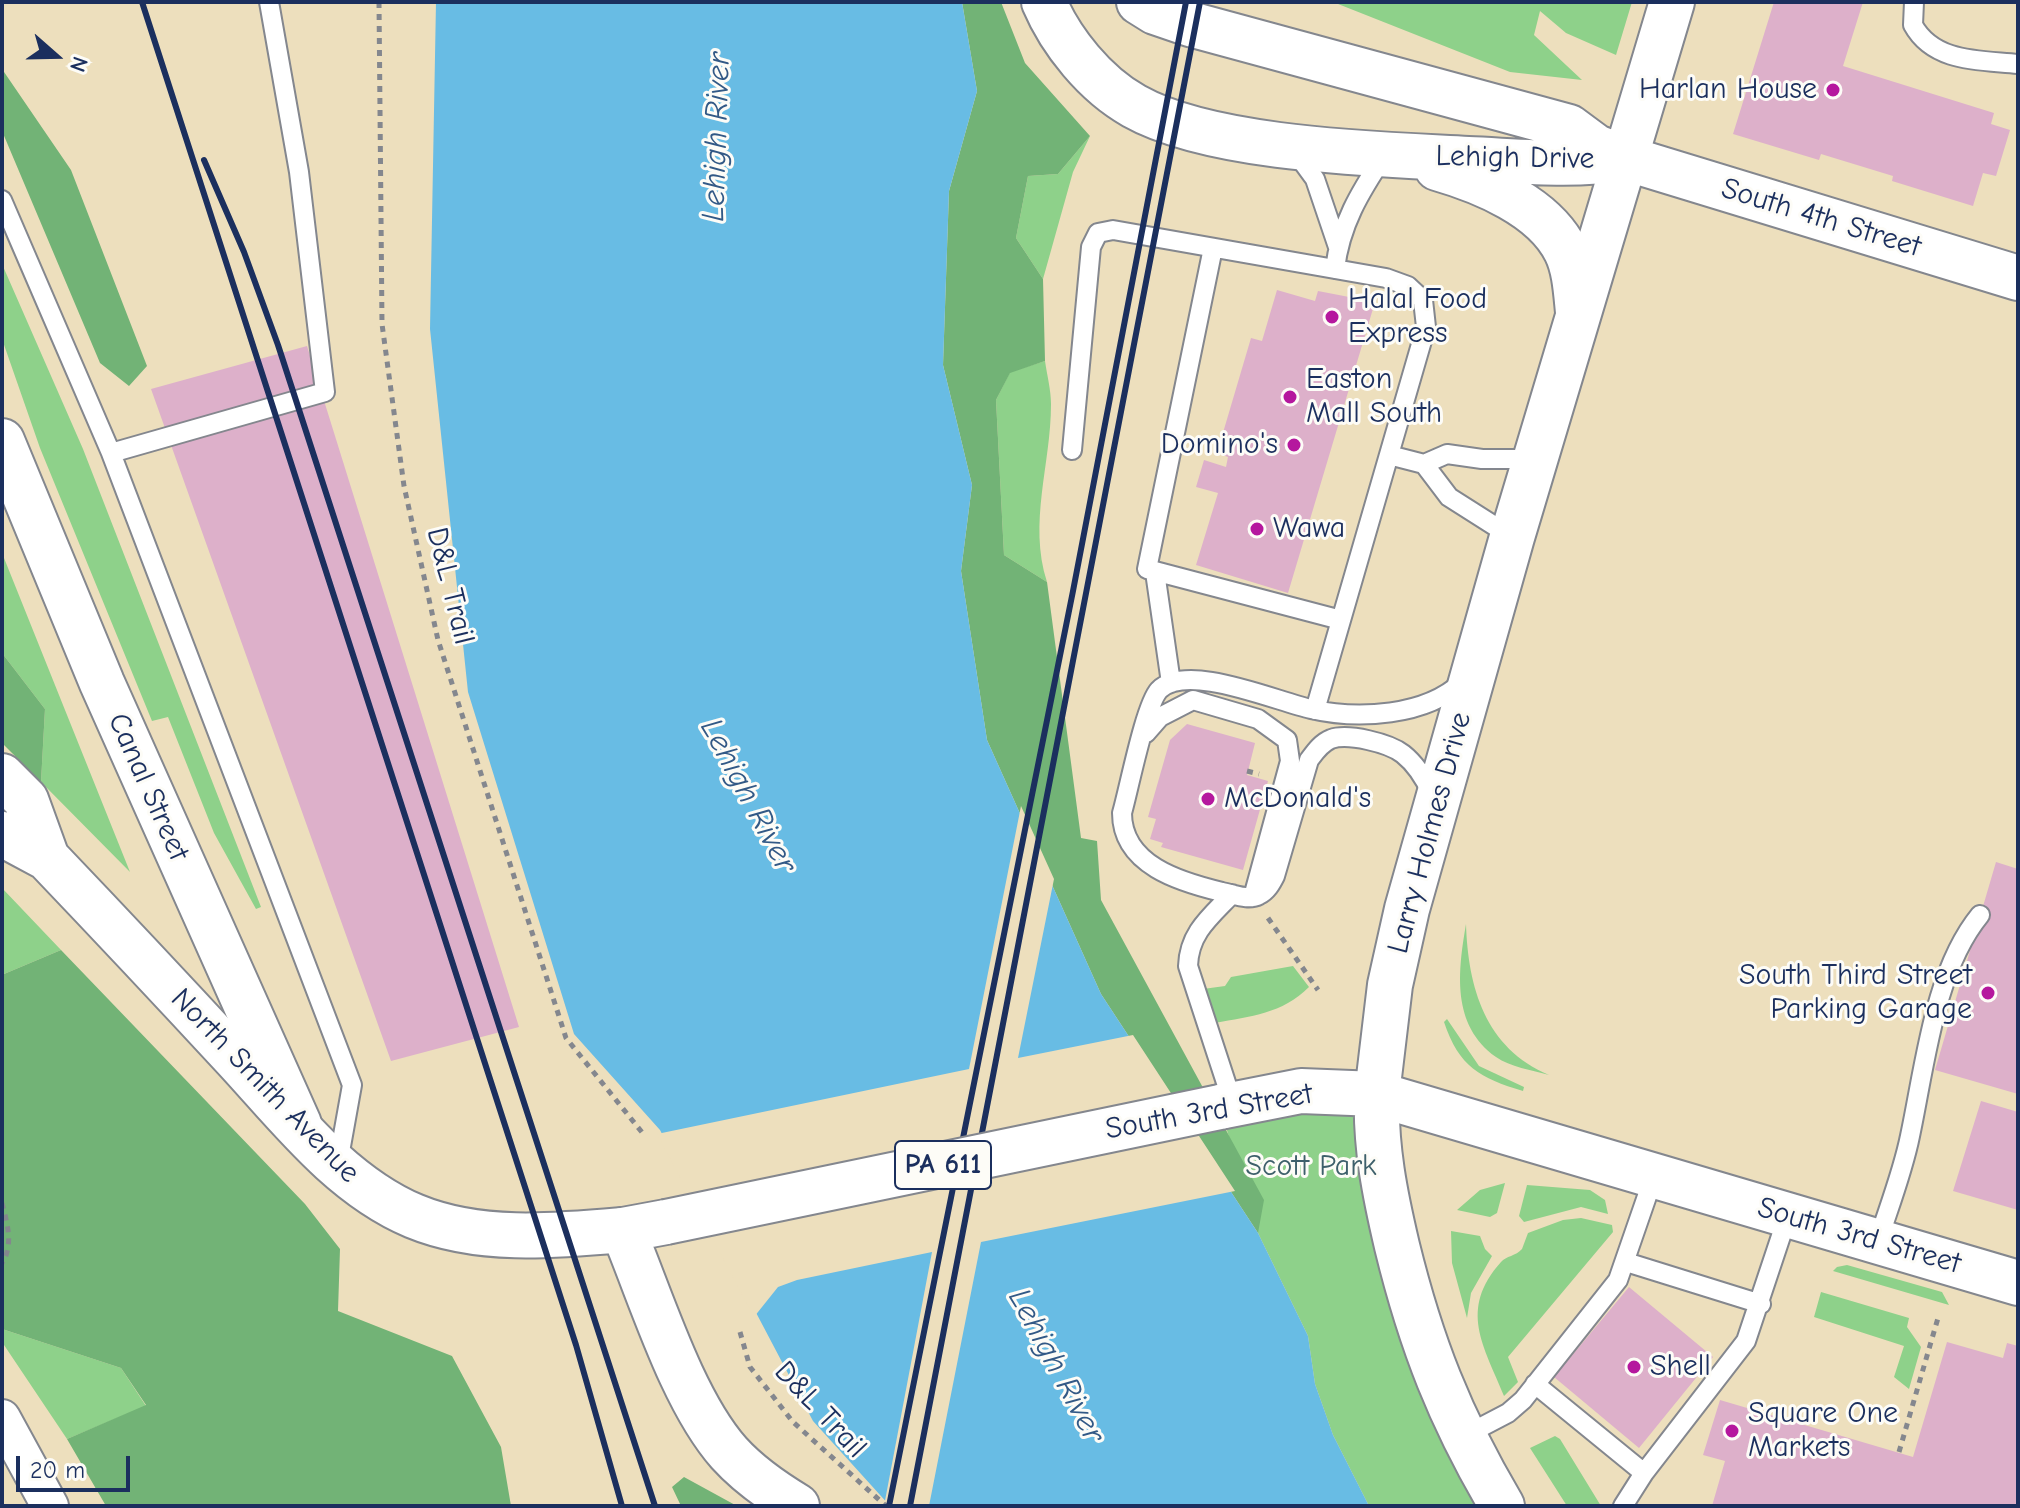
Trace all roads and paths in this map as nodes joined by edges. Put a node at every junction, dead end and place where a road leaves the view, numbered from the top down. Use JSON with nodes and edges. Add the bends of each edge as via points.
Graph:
{"nodes":[{"id":1,"x":269,"y":2,"type":"edge"},
{"id":2,"x":379,"y":2,"type":"edge"},
{"id":3,"x":1044,"y":2,"type":"edge"},
{"id":4,"x":1139,"y":2,"type":"edge"},
{"id":5,"x":1672,"y":2,"type":"edge"},
{"id":6,"x":1914,"y":2,"type":"edge"},
{"id":7,"x":2018,"y":64,"type":"edge"},
{"id":8,"x":1285,"y":144,"type":"junction"},
{"id":9,"x":1385,"y":155,"type":"junction"},
{"id":10,"x":1625,"y":158,"type":"junction"},
{"id":11,"x":2,"y":200,"type":"edge"},
{"id":12,"x":1338,"y":247,"type":"junction"},
{"id":13,"x":1213,"y":248,"type":"junction"},
{"id":14,"x":1335,"y":269,"type":"junction"},
{"id":15,"x":2018,"y":278,"type":"edge"},
{"id":16,"x":1578,"y":312,"type":"junction"},
{"id":17,"x":2,"y":441,"type":"edge"},
{"id":18,"x":1072,"y":450,"type":"dead end"},
{"id":19,"x":111,"y":453,"type":"junction"},
{"id":20,"x":1389,"y":455,"type":"junction"},
{"id":21,"x":1535,"y":459,"type":"junction"},
{"id":22,"x":1424,"y":464,"type":"junction"},
{"id":23,"x":1512,"y":537,"type":"junction"},
{"id":24,"x":1155,"y":572,"type":"junction"},
{"id":25,"x":1341,"y":620,"type":"junction"},
{"id":26,"x":1475,"y":669,"type":"junction"},
{"id":27,"x":1171,"y":683,"type":"junction"},
{"id":28,"x":1315,"y":710,"type":"junction"},
{"id":29,"x":1142,"y":739,"type":"junction"},
{"id":30,"x":2,"y":776,"type":"edge"},
{"id":31,"x":1437,"y":804,"type":"junction"},
{"id":32,"x":2,"y":834,"type":"edge"},
{"id":33,"x":47,"y":858,"type":"junction"},
{"id":34,"x":1232,"y":894,"type":"junction"},
{"id":35,"x":1253,"y":897,"type":"junction"},
{"id":36,"x":1980,"y":915,"type":"dead end"},
{"id":37,"x":1377,"y":1094,"type":"junction"},
{"id":38,"x":1226,"y":1105,"type":"junction"},
{"id":39,"x":302,"y":1130,"type":"junction"},
{"id":40,"x":645,"y":1136,"type":"dead end"},
{"id":41,"x":338,"y":1166,"type":"junction"},
{"id":42,"x":1654,"y":1176,"type":"junction"},
{"id":43,"x":2,"y":1203,"type":"edge"},
{"id":44,"x":1788,"y":1215,"type":"junction"},
{"id":45,"x":623,"y":1230,"type":"junction"},
{"id":46,"x":1878,"y":1241,"type":"junction"},
{"id":47,"x":1626,"y":1262,"type":"junction"},
{"id":48,"x":2,"y":1263,"type":"edge"},
{"id":49,"x":2018,"y":1283,"type":"edge"},
{"id":50,"x":1761,"y":1304,"type":"junction"},
{"id":51,"x":1938,"y":1318,"type":"dead end"},
{"id":52,"x":740,"y":1332,"type":"dead end"},
{"id":53,"x":1535,"y":1384,"type":"junction"},
{"id":54,"x":2,"y":1418,"type":"edge"},
{"id":55,"x":1463,"y":1436,"type":"junction"},
{"id":56,"x":1899,"y":1452,"type":"dead end"},
{"id":57,"x":1644,"y":1473,"type":"junction"},
{"id":58,"x":50,"y":1506,"type":"edge"},
{"id":59,"x":797,"y":1506,"type":"edge"},
{"id":60,"x":886,"y":1506,"type":"edge"},
{"id":61,"x":1502,"y":1506,"type":"edge"},
{"id":62,"x":1623,"y":1506,"type":"edge"}],
"edges":[{"from":1,"to":19,"type":"lane","via":[[299,172],[325,392]]},
{"from":2,"to":40,"type":"path","name":"D&L Trail","via":[[382,324],[404,486],[438,640],[566,1038]]},
{"from":3,"to":8,"type":"main road","name":"Lehigh Drive","via":[[1077,55],[1135,106],[1189,126]]},
{"from":4,"to":10,"type":"main road","name":"Lehigh Drive","via":[[1190,24],[1569,127],[1596,147]]},
{"from":5,"to":10,"type":"main road","name":"Larry Holmes Drive"},
{"from":6,"to":7,"type":"lane","via":[[1913,25],[1932,47],[1960,58]]},
{"from":8,"to":9,"type":"main road","name":"Lehigh Drive"},
{"from":8,"to":12,"type":"lane","via":[[1304,160],[1315,179]]},
{"from":9,"to":10,"type":"main road","name":"Lehigh Drive","via":[[1588,164]]},
{"from":9,"to":12,"type":"lane","via":[[1355,198]]},
{"from":9,"to":16,"type":"main road","via":[[1464,177],[1523,207],[1549,227],[1566,251]]},
{"from":10,"to":15,"type":"main road","name":"South 4th Street"},
{"from":10,"to":16,"type":"main road","name":"Larry Holmes Drive"},
{"from":11,"to":19,"type":"lane"},
{"from":12,"to":14,"type":"lane"},
{"from":13,"to":14,"type":"lane"},
{"from":13,"to":18,"type":"lane","via":[[1113,230],[1098,233],[1091,247]]},
{"from":13,"to":24,"type":"lane","via":[[1147,569]]},
{"from":14,"to":20,"type":"lane","via":[[1408,286],[1427,312]]},
{"from":16,"to":21,"type":"main road","name":"Larry Holmes Drive"},
{"from":17,"to":39,"type":"main road","name":"Canal Street","via":[[102,683]]},
{"from":19,"to":41,"type":"lane","via":[[352,1085]]},
{"from":20,"to":22,"type":"lane"},
{"from":20,"to":25,"type":"lane"},
{"from":21,"to":22,"type":"lane","via":[[1447,454]]},
{"from":21,"to":23,"type":"main road","name":"Larry Holmes Drive"},
{"from":22,"to":23,"type":"lane","via":[[1449,497]]},
{"from":23,"to":26,"type":"main road","name":"Larry Holmes Drive"},
{"from":24,"to":25,"type":"lane"},
{"from":24,"to":27,"type":"lane"},
{"from":25,"to":28,"type":"lane"},
{"from":26,"to":28,"type":"lane","via":[[1440,699],[1388,713]]},
{"from":26,"to":31,"type":"main road","name":"Larry Holmes Drive"},
{"from":27,"to":28,"type":"lane","via":[[1197,679]]},
{"from":27,"to":29,"type":"lane","via":[[1153,698]]},
{"from":29,"to":34,"type":"lane","via":[[1122,813],[1128,841],[1164,874]]},
{"from":29,"to":35,"type":"lane","via":[[1160,717],[1193,700],[1258,719],[1287,740],[1290,761]]},
{"from":30,"to":33,"type":"main road","name":"North Smith Avenue","via":[[26,800]]},
{"from":31,"to":35,"type":"lane","via":[[1423,775],[1401,752],[1352,738],[1332,739],[1309,760],[1275,876],[1268,889]]},
{"from":31,"to":37,"type":"main road","name":"Larry Holmes Drive","via":[[1390,985]]},
{"from":32,"to":33,"type":"main road","name":"North Smith Avenue"},
{"from":33,"to":39,"type":"main road","name":"North Smith Avenue"},
{"from":34,"to":35,"type":"lane"},
{"from":34,"to":38,"type":"lane","via":[[1196,931],[1188,966]]},
{"from":36,"to":46,"type":"lane","via":[[1961,939],[1940,1004],[1910,1139]]},
{"from":37,"to":38,"type":"main road","name":"South 3rd Street","number":"PA 611","via":[[1301,1091]]},
{"from":37,"to":42,"type":"main road","name":"South 3rd Street"},
{"from":37,"to":55,"type":"main road","name":"Larry Holmes Drive","via":[[1380,1163],[1412,1305]]},
{"from":38,"to":45,"type":"main road","name":"South 3rd Street","number":"PA 611","bridge":true},
{"from":39,"to":41,"type":"main road","name":"North Smith Avenue"},
{"from":41,"to":45,"type":"main road","name":"North Smith Avenue","via":[[377,1198],[416,1217],[471,1231],[551,1236]]},
{"from":42,"to":44,"type":"main road","name":"South 3rd Street"},
{"from":42,"to":47,"type":"lane"},
{"from":43,"to":48,"type":"path","via":[[9,1230]]},
{"from":44,"to":46,"type":"main road","name":"South 3rd Street"},
{"from":44,"to":50,"type":"lane"},
{"from":45,"to":59,"type":"main road","via":[[705,1419],[740,1464]]},
{"from":46,"to":49,"type":"main road","name":"South 3rd Street"},
{"from":47,"to":50,"type":"lane"},
{"from":47,"to":53,"type":"lane","via":[[1618,1280]]},
{"from":50,"to":57,"type":"lane","via":[[1737,1356]]},
{"from":51,"to":56,"type":"path"},
{"from":52,"to":60,"type":"path","name":"D&L Trail","via":[[750,1367],[793,1422]]},
{"from":53,"to":55,"type":"lane","via":[[1508,1413]]},
{"from":53,"to":57,"type":"lane"},
{"from":54,"to":58,"type":"street"},
{"from":55,"to":61,"type":"main road","name":"Larry Holmes Drive"},
{"from":57,"to":62,"type":"lane"}]}
